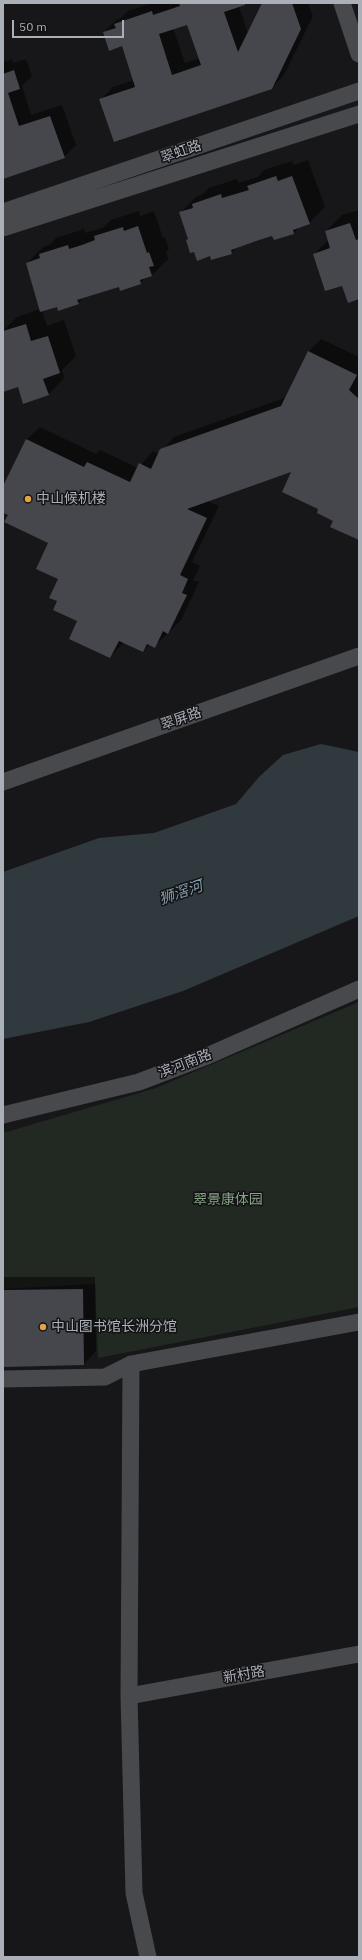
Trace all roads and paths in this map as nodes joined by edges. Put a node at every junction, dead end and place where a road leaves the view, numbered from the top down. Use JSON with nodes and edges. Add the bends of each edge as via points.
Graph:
{"nodes":[{"id":1,"x":342,"y":3,"type":"edge"},
{"id":2,"x":359,"y":54,"type":"edge"},
{"id":3,"x":359,"y":91,"type":"edge"},
{"id":4,"x":359,"y":114,"type":"edge"},
{"id":5,"x":3,"y":212,"type":"edge"},
{"id":6,"x":3,"y":228,"type":"edge"},
{"id":7,"x":359,"y":656,"type":"edge"},
{"id":8,"x":3,"y":782,"type":"edge"},
{"id":9,"x":359,"y":989,"type":"edge"},
{"id":10,"x":3,"y":1115,"type":"edge"},
{"id":11,"x":359,"y":1322,"type":"edge"},
{"id":12,"x":131,"y":1364,"type":"junction"},
{"id":13,"x":3,"y":1379,"type":"edge"},
{"id":14,"x":359,"y":1654,"type":"edge"},
{"id":15,"x":129,"y":1696,"type":"junction"},
{"id":16,"x":148,"y":1957,"type":"edge"}],
"edges":[{"from":1,"to":2,"type":"street"},
{"from":3,"to":5,"type":"street","name":"翠虹路"},
{"from":4,"to":6,"type":"street","name":"翠虹路"},
{"from":7,"to":8,"type":"street","name":"翠屏路"},
{"from":9,"to":10,"type":"street","name":"滨河南路","via":[[207,1056],[139,1082]]},
{"from":11,"to":12,"type":"street"},
{"from":12,"to":13,"type":"street","via":[[105,1377]]},
{"from":12,"to":15,"type":"street"},
{"from":14,"to":15,"type":"street","name":"新村路"},
{"from":15,"to":16,"type":"street","via":[[134,1893]]}]}
